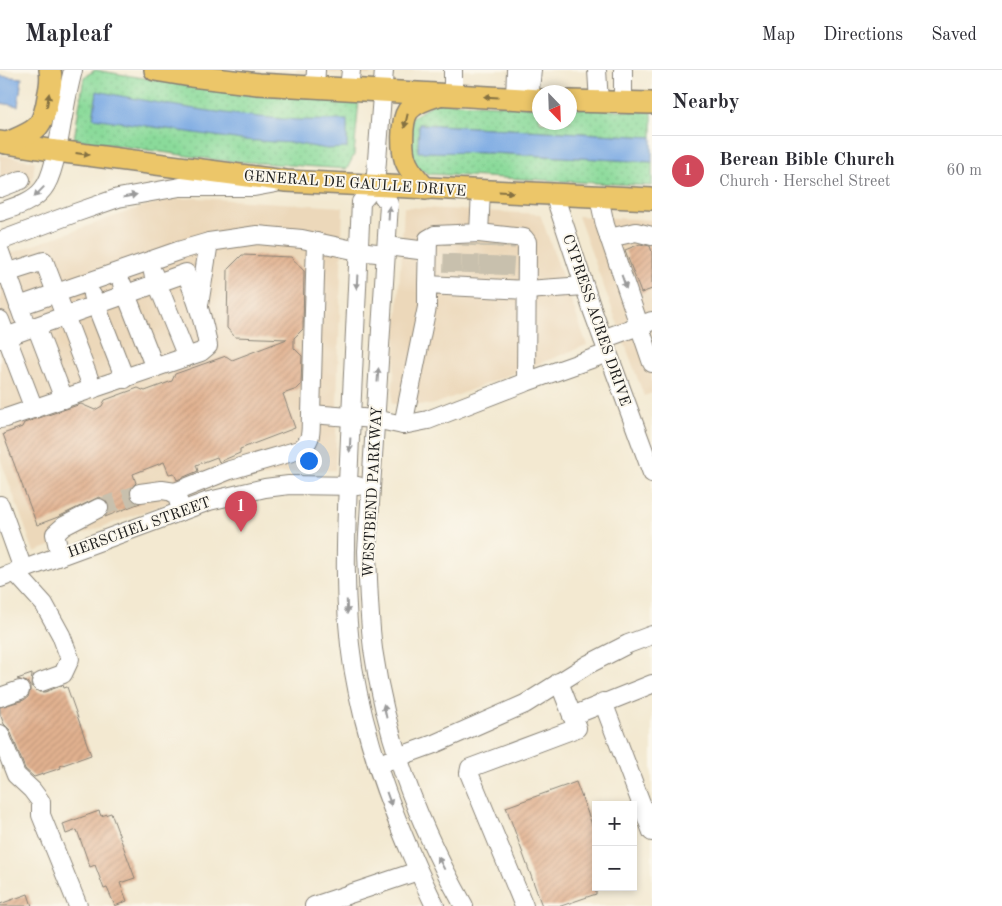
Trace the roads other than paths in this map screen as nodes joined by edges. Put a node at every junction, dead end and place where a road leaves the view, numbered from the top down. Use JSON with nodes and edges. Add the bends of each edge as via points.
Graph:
{"nodes":[{"id":1,"x":50,"y":70,"type":"edge"},
{"id":2,"x":73,"y":70,"type":"edge"},
{"id":3,"x":156,"y":70,"type":"edge"},
{"id":4,"x":453,"y":70,"type":"edge"},
{"id":5,"x":516,"y":70,"type":"edge"},
{"id":6,"x":532,"y":70,"type":"edge"},
{"id":7,"x":597,"y":70,"type":"edge"},
{"id":8,"x":623,"y":70,"type":"edge"},
{"id":9,"x":182,"y":72,"type":"edge"},
{"id":10,"x":316,"y":79,"type":"edge"},
{"id":11,"x":350,"y":79,"type":"edge"},
{"id":12,"x":384,"y":80,"type":"edge"},
{"id":13,"x":447,"y":94,"type":"junction"},
{"id":14,"x":528,"y":99,"type":"edge"},
{"id":15,"x":577,"y":101,"type":"edge"},
{"id":16,"x":599,"y":102,"type":"junction"},
{"id":17,"x":623,"y":102,"type":"junction"},
{"id":18,"x":652,"y":103,"type":"edge"},
{"id":19,"x":3,"y":142,"type":"edge"},
{"id":20,"x":57,"y":151,"type":"junction"},
{"id":21,"x":21,"y":180,"type":"dead end"},
{"id":22,"x":286,"y":181,"type":"junction"},
{"id":23,"x":375,"y":186,"type":"junction"},
{"id":24,"x":0,"y":188,"type":"edge"},
{"id":25,"x":426,"y":189,"type":"junction"},
{"id":26,"x":481,"y":191,"type":"junction"},
{"id":27,"x":554,"y":194,"type":"junction"},
{"id":28,"x":599,"y":196,"type":"junction"},
{"id":29,"x":652,"y":199,"type":"edge"},
{"id":30,"x":0,"y":212,"type":"edge"},
{"id":31,"x":652,"y":236,"type":"edge"},
{"id":32,"x":609,"y":238,"type":"junction"},
{"id":33,"x":488,"y":239,"type":"junction"},
{"id":34,"x":0,"y":242,"type":"edge"},
{"id":35,"x":209,"y":242,"type":"junction"},
{"id":36,"x":316,"y":242,"type":"junction"},
{"id":37,"x":386,"y":250,"type":"junction"},
{"id":38,"x":178,"y":251,"type":"junction"},
{"id":39,"x":358,"y":251,"type":"junction"},
{"id":40,"x":427,"y":251,"type":"junction"},
{"id":41,"x":0,"y":252,"type":"edge"},
{"id":42,"x":148,"y":261,"type":"junction"},
{"id":43,"x":118,"y":272,"type":"junction"},
{"id":44,"x":3,"y":274,"type":"edge"},
{"id":45,"x":186,"y":274,"type":"junction"},
{"id":46,"x":88,"y":282,"type":"junction"},
{"id":47,"x":157,"y":284,"type":"junction"},
{"id":48,"x":426,"y":285,"type":"junction"},
{"id":49,"x":584,"y":286,"type":"junction"},
{"id":50,"x":527,"y":290,"type":"junction"},
{"id":51,"x":57,"y":293,"type":"junction"},
{"id":52,"x":125,"y":294,"type":"junction"},
{"id":53,"x":95,"y":305,"type":"junction"},
{"id":54,"x":199,"y":305,"type":"junction"},
{"id":55,"x":19,"y":306,"type":"junction"},
{"id":56,"x":64,"y":316,"type":"junction"},
{"id":57,"x":0,"y":320,"type":"edge"},
{"id":58,"x":646,"y":323,"type":"edge"},
{"id":59,"x":32,"y":327,"type":"junction"},
{"id":60,"x":3,"y":338,"type":"edge"},
{"id":61,"x":605,"y":346,"type":"junction"},
{"id":62,"x":187,"y":357,"type":"junction"},
{"id":63,"x":652,"y":363,"type":"edge"},
{"id":64,"x":155,"y":368,"type":"junction"},
{"id":65,"x":124,"y":379,"type":"junction"},
{"id":66,"x":526,"y":382,"type":"junction"},
{"id":67,"x":93,"y":389,"type":"junction"},
{"id":68,"x":64,"y":399,"type":"junction"},
{"id":69,"x":34,"y":409,"type":"junction"},
{"id":70,"x":311,"y":414,"type":"junction"},
{"id":71,"x":351,"y":417,"type":"junction"},
{"id":72,"x":0,"y":419,"type":"edge"},
{"id":73,"x":375,"y":419,"type":"junction"},
{"id":74,"x":403,"y":424,"type":"junction"},
{"id":75,"x":230,"y":470,"type":"junction"},
{"id":76,"x":652,"y":473,"type":"edge"},
{"id":77,"x":348,"y":485,"type":"junction"},
{"id":78,"x":371,"y":487,"type":"junction"},
{"id":79,"x":175,"y":492,"type":"junction"},
{"id":80,"x":140,"y":494,"type":"tunnel mouth"},
{"id":81,"x":237,"y":494,"type":"junction"},
{"id":82,"x":0,"y":505,"type":"edge"},
{"id":83,"x":99,"y":508,"type":"tunnel mouth"},
{"id":84,"x":182,"y":511,"type":"junction"},
{"id":85,"x":60,"y":556,"type":"junction"},
{"id":86,"x":13,"y":573,"type":"edge"},
{"id":87,"x":652,"y":635,"type":"edge"},
{"id":88,"x":41,"y":682,"type":"dead end"},
{"id":89,"x":559,"y":682,"type":"junction"},
{"id":90,"x":652,"y":684,"type":"edge"},
{"id":91,"x":20,"y":690,"type":"dead end"},
{"id":92,"x":0,"y":697,"type":"edge"},
{"id":93,"x":603,"y":702,"type":"junction"},
{"id":94,"x":572,"y":716,"type":"junction"},
{"id":95,"x":0,"y":734,"type":"edge"},
{"id":96,"x":398,"y":758,"type":"junction"},
{"id":97,"x":376,"y":764,"type":"junction"},
{"id":98,"x":652,"y":832,"type":"edge"},
{"id":99,"x":418,"y":871,"type":"junction"},
{"id":100,"x":78,"y":906,"type":"edge"},
{"id":101,"x":314,"y":906,"type":"edge"},
{"id":102,"x":435,"y":906,"type":"edge"},
{"id":103,"x":464,"y":906,"type":"edge"},
{"id":104,"x":524,"y":906,"type":"edge"}],
"edges":[{"from":19,"to":1,"type":"main road","one_way":true,"via":[[31,132],[41,124],[46,114],[52,78]]},
{"from":2,"to":20,"type":"street"},
{"from":3,"to":9,"type":"main road"},
{"from":4,"to":13,"type":"street"},
{"from":5,"to":14,"type":"street"},
{"from":6,"to":14,"type":"street"},
{"from":7,"to":16,"type":"street"},
{"from":8,"to":17,"type":"street"},
{"from":9,"to":10,"type":"main road","via":[[236,82]]},
{"from":10,"to":11,"type":"main road"},
{"from":11,"to":12,"type":"main road"},
{"from":12,"to":13,"type":"main road"},
{"from":12,"to":23,"type":"street"},
{"from":14,"to":13,"type":"main road","one_way":true},
{"from":13,"to":25,"type":"main road","one_way":true,"via":[[418,102],[409,110],[404,122],[406,163]]},
{"from":15,"to":16,"type":"main road"},
{"from":16,"to":17,"type":"main road"},
{"from":17,"to":18,"type":"main road"},
{"from":19,"to":20,"type":"main road","name":"GENERAL DE GAULLE DRIVE"},
{"from":20,"to":22,"type":"main road","name":"GENERAL DE GAULLE DRIVE","one_way":true},
{"from":20,"to":30,"type":"street","one_way":true,"via":[[44,189],[30,201]]},
{"from":21,"to":24,"type":"street"},
{"from":22,"to":23,"type":"main road","name":"GENERAL DE GAULLE DRIVE"},
{"from":34,"to":22,"type":"street","one_way":true,"via":[[118,198],[180,187],[254,187]]},
{"from":23,"to":25,"type":"main road","name":"GENERAL DE GAULLE DRIVE"},
{"from":37,"to":23,"type":"street","name":"WESTBEND PARKWAY","one_way":true,"via":[[389,204]]},
{"from":23,"to":39,"type":"street","name":"WESTBEND PARKWAY","via":[[361,202]]},
{"from":25,"to":26,"type":"main road","name":"GENERAL DE GAULLE DRIVE"},
{"from":26,"to":27,"type":"main road","name":"GENERAL DE GAULLE DRIVE","one_way":true},
{"from":26,"to":33,"type":"street"},
{"from":27,"to":28,"type":"main road","name":"GENERAL DE GAULLE DRIVE"},
{"from":27,"to":49,"type":"street","name":"CYPRESS ACRES DRIVE"},
{"from":28,"to":29,"type":"main road","name":"GENERAL DE GAULLE DRIVE"},
{"from":28,"to":32,"type":"street"},
{"from":31,"to":32,"type":"street","via":[[636,232]]},
{"from":32,"to":58,"type":"street","one_way":true},
{"from":33,"to":40,"type":"street","via":[[434,235],[428,239]]},
{"from":33,"to":50,"type":"street","via":[[524,238],[527,242]]},
{"from":35,"to":36,"type":"street","via":[[257,236],[302,238]]},
{"from":35,"to":38,"type":"street"},
{"from":35,"to":54,"type":"street"},
{"from":36,"to":39,"type":"street"},
{"from":36,"to":70,"type":"street"},
{"from":37,"to":39,"type":"street"},
{"from":37,"to":40,"type":"street"},
{"from":73,"to":37,"type":"street","name":"WESTBEND PARKWAY","one_way":true},
{"from":38,"to":42,"type":"street"},
{"from":38,"to":45,"type":"street"},
{"from":39,"to":71,"type":"street","name":"WESTBEND PARKWAY","one_way":true},
{"from":40,"to":48,"type":"street"},
{"from":41,"to":44,"type":"street"},
{"from":42,"to":43,"type":"street"},
{"from":42,"to":47,"type":"street"},
{"from":43,"to":46,"type":"street"},
{"from":43,"to":52,"type":"street"},
{"from":44,"to":51,"type":"street","via":[[44,261]]},
{"from":44,"to":55,"type":"street"},
{"from":45,"to":47,"type":"street"},
{"from":45,"to":54,"type":"street"},
{"from":46,"to":51,"type":"street"},
{"from":46,"to":53,"type":"street"},
{"from":47,"to":52,"type":"street"},
{"from":47,"to":62,"type":"street"},
{"from":48,"to":50,"type":"street","via":[[451,279],[495,281]]},
{"from":48,"to":74,"type":"street","via":[[426,306]]},
{"from":49,"to":50,"type":"street"},
{"from":49,"to":61,"type":"street","name":"CYPRESS ACRES DRIVE"},
{"from":50,"to":66,"type":"street"},
{"from":51,"to":55,"type":"street"},
{"from":51,"to":56,"type":"street"},
{"from":52,"to":53,"type":"street"},
{"from":52,"to":64,"type":"street"},
{"from":53,"to":56,"type":"street"},
{"from":53,"to":65,"type":"street"},
{"from":54,"to":62,"type":"street","via":[[208,346]]},
{"from":55,"to":59,"type":"street"},
{"from":56,"to":59,"type":"street"},
{"from":56,"to":67,"type":"street"},
{"from":57,"to":60,"type":"street"},
{"from":58,"to":61,"type":"street"},
{"from":58,"to":63,"type":"street"},
{"from":59,"to":60,"type":"street"},
{"from":59,"to":68,"type":"street"},
{"from":60,"to":69,"type":"street"},
{"from":61,"to":66,"type":"street"},
{"from":61,"to":76,"type":"street","name":"CYPRESS ACRES DRIVE"},
{"from":62,"to":64,"type":"street"},
{"from":64,"to":65,"type":"street"},
{"from":65,"to":67,"type":"street"},
{"from":66,"to":74,"type":"street","via":[[428,420]]},
{"from":67,"to":68,"type":"street"},
{"from":68,"to":69,"type":"street"},
{"from":69,"to":72,"type":"street"},
{"from":70,"to":71,"type":"street"},
{"from":70,"to":75,"type":"street","via":[[307,445]]},
{"from":71,"to":73,"type":"street"},
{"from":71,"to":77,"type":"street","name":"WESTBEND PARKWAY","one_way":true},
{"from":73,"to":74,"type":"street"},
{"from":73,"to":78,"type":"street","name":"WESTBEND PARKWAY"},
{"from":75,"to":79,"type":"street"},
{"from":75,"to":81,"type":"street"},
{"from":77,"to":78,"type":"street","name":"HERSCHEL STREET"},
{"from":77,"to":81,"type":"street","name":"HERSCHEL STREET","via":[[289,485]]},
{"from":77,"to":97,"type":"street","name":"WESTBEND PARKWAY","one_way":true,"via":[[347,615],[353,667]]},
{"from":96,"to":78,"type":"street","name":"WESTBEND PARKWAY","one_way":true,"via":[[387,722],[373,648],[367,551]]},
{"from":79,"to":80,"type":"street","via":[[162,490]]},
{"from":79,"to":84,"type":"street"},
{"from":81,"to":84,"type":"street","name":"HERSCHEL STREET"},
{"from":82,"to":86,"type":"street"},
{"from":83,"to":85,"type":"street","via":[[55,534]]},
{"from":84,"to":85,"type":"street","name":"HERSCHEL STREET"},
{"from":85,"to":86,"type":"street","name":"HERSCHEL STREET"},
{"from":86,"to":88,"type":"street","via":[[44,604],[70,659],[63,674]]},
{"from":87,"to":89,"type":"street","via":[[628,644]]},
{"from":89,"to":94,"type":"street"},
{"from":89,"to":96,"type":"street","via":[[525,704]]},
{"from":90,"to":93,"type":"street"},
{"from":91,"to":92,"type":"street"},
{"from":93,"to":94,"type":"street"},
{"from":93,"to":98,"type":"street"},
{"from":94,"to":104,"type":"street","via":[[576,728],[470,768]]},
{"from":95,"to":100,"type":"street","via":[[16,775],[41,802],[41,815]]},
{"from":96,"to":97,"type":"street"},
{"from":103,"to":96,"type":"street","name":"WESTBEND PARKWAY","one_way":true,"via":[[431,845]]},
{"from":97,"to":99,"type":"street","name":"WESTBEND PARKWAY","one_way":true},
{"from":99,"to":101,"type":"street"},
{"from":99,"to":102,"type":"street","name":"WESTBEND PARKWAY"}]}
